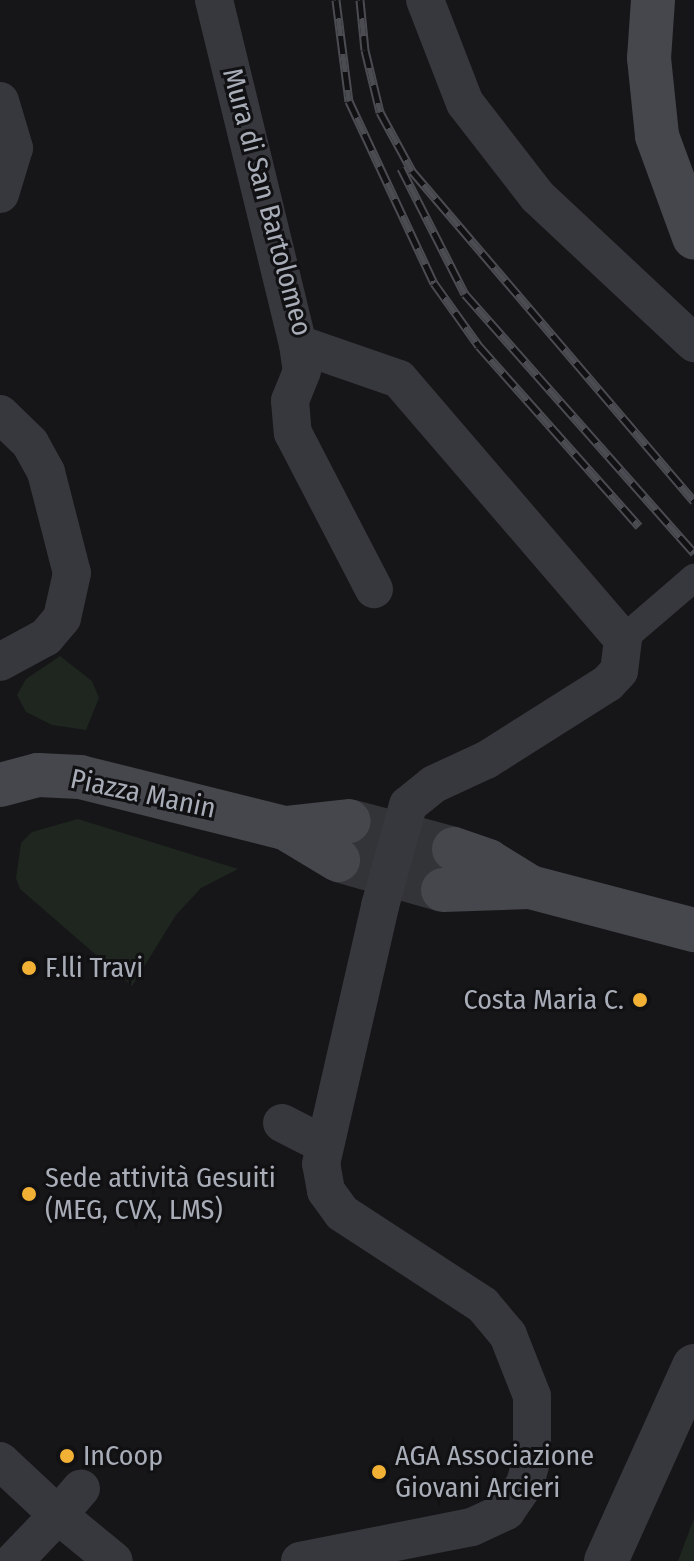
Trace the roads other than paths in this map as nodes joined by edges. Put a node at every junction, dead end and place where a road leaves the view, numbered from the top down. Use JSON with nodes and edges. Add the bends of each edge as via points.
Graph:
{"nodes":[{"id":1,"x":214,"y":0,"type":"edge"},
{"id":2,"x":425,"y":0,"type":"edge"},
{"id":3,"x":653,"y":0,"type":"edge"},
{"id":4,"x":0,"y":101,"type":"edge"},
{"id":5,"x":0,"y":194,"type":"edge"},
{"id":6,"x":694,"y":237,"type":"edge"},
{"id":7,"x":694,"y":343,"type":"edge"},
{"id":8,"x":298,"y":344,"type":"junction"},
{"id":9,"x":0,"y":414,"type":"edge"},
{"id":10,"x":694,"y":578,"type":"edge"},
{"id":11,"x":374,"y":589,"type":"dead end"},
{"id":12,"x":623,"y":639,"type":"junction"},
{"id":13,"x":0,"y":662,"type":"edge"},
{"id":14,"x":0,"y":785,"type":"edge"},
{"id":15,"x":343,"y":841,"type":"tunnel mouth"},
{"id":16,"x":454,"y":849,"type":"tunnel mouth"},
{"id":17,"x":530,"y":887,"type":"junction"},
{"id":18,"x":443,"y":890,"type":"tunnel mouth"},
{"id":19,"x":694,"y":930,"type":"edge"},
{"id":20,"x":282,"y":1123,"type":"dead end"},
{"id":21,"x":325,"y":1145,"type":"junction"},
{"id":22,"x":694,"y":1366,"type":"edge"},
{"id":23,"x":0,"y":1461,"type":"edge"},
{"id":24,"x":69,"y":1502,"type":"junction"},
{"id":25,"x":14,"y":1561,"type":"edge"},
{"id":26,"x":114,"y":1561,"type":"edge"},
{"id":27,"x":300,"y":1561,"type":"edge"},
{"id":28,"x":606,"y":1561,"type":"edge"}],
"edges":[{"from":1,"to":8,"type":"street","name":"Mura di San Bartolomeo"},
{"from":2,"to":7,"type":"street","via":[[465,103],[538,197]]},
{"from":3,"to":6,"type":"main road","via":[[649,58],[657,136]]},
{"from":4,"to":5,"type":"street","via":[[14,148]]},
{"from":8,"to":11,"type":"street","via":[[302,371],[290,401],[293,433]]},
{"from":8,"to":12,"type":"street","name":"Mura di San Bartolomeo","via":[[399,379]]},
{"from":9,"to":13,"type":"street","via":[[30,443],[46,472],[69,553],[69,599],[46,637]]},
{"from":10,"to":12,"type":"street"},
{"from":12,"to":21,"type":"street","bridge":true,"via":[[619,671],[608,683],[486,760],[434,784],[408,805]]},
{"from":14,"to":15,"type":"main road","name":"Piazza Manin","via":[[38,775],[80,777]]},
{"from":16,"to":17,"type":"main road","via":[[488,861]]},
{"from":17,"to":18,"type":"main road"},
{"from":17,"to":19,"type":"main road"},
{"from":20,"to":21,"type":"street"},
{"from":21,"to":27,"type":"street","via":[[321,1164],[326,1191],[342,1213],[483,1305],[508,1335],[532,1396],[535,1427],[525,1484],[506,1511],[472,1527]]},
{"from":22,"to":28,"type":"street"},
{"from":23,"to":24,"type":"street"},
{"from":24,"to":25,"type":"street"},
{"from":24,"to":26,"type":"street"}]}
